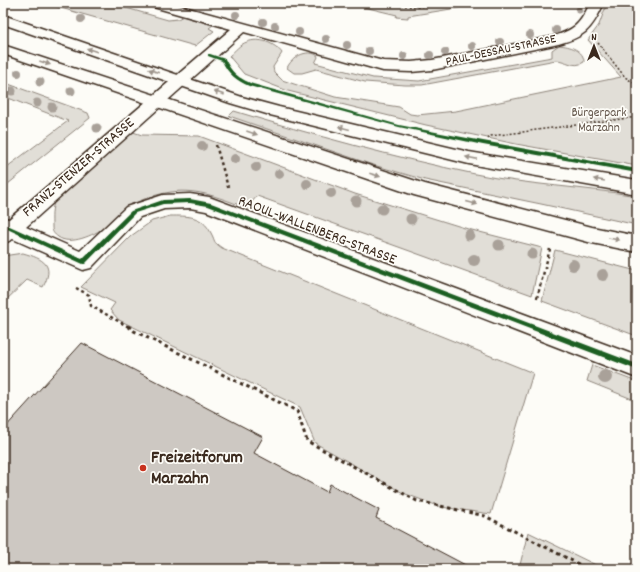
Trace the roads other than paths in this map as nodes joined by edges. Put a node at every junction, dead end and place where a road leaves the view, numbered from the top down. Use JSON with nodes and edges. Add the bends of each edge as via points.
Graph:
{"nodes":[{"id":1,"x":155,"y":3,"type":"edge"},
{"id":2,"x":597,"y":3,"type":"edge"},
{"id":3,"x":3,"y":19,"type":"edge"},
{"id":4,"x":241,"y":27,"type":"junction"},
{"id":5,"x":3,"y":49,"type":"edge"},
{"id":6,"x":180,"y":80,"type":"junction"},
{"id":7,"x":156,"y":101,"type":"junction"},
{"id":8,"x":637,"y":187,"type":"edge"},
{"id":9,"x":6,"y":230,"type":"edge"},
{"id":10,"x":637,"y":244,"type":"edge"},
{"id":11,"x":637,"y":367,"type":"edge"}],
"edges":[{"from":1,"to":4,"type":"street"},
{"from":2,"to":4,"type":"street","name":"PAUL-DESSAU-STRASSE","via":[[588,23],[569,36],[411,68],[362,61]]},
{"from":6,"to":3,"type":"street","one_way":true},
{"from":4,"to":6,"type":"street"},
{"from":5,"to":7,"type":"street","one_way":true},
{"from":6,"to":7,"type":"street"},
{"from":8,"to":6,"type":"street","one_way":true,"via":[[434,150],[269,109]]},
{"from":7,"to":9,"type":"street","name":"FRANZ-STENZER-STRASSE"},
{"from":7,"to":10,"type":"street","one_way":true,"via":[[421,190],[592,235]]},
{"from":9,"to":11,"type":"street","name":"RAOUL-WALLENBERG-STRASSE","via":[[84,262],[134,212],[163,202],[190,201],[209,204]]}]}
